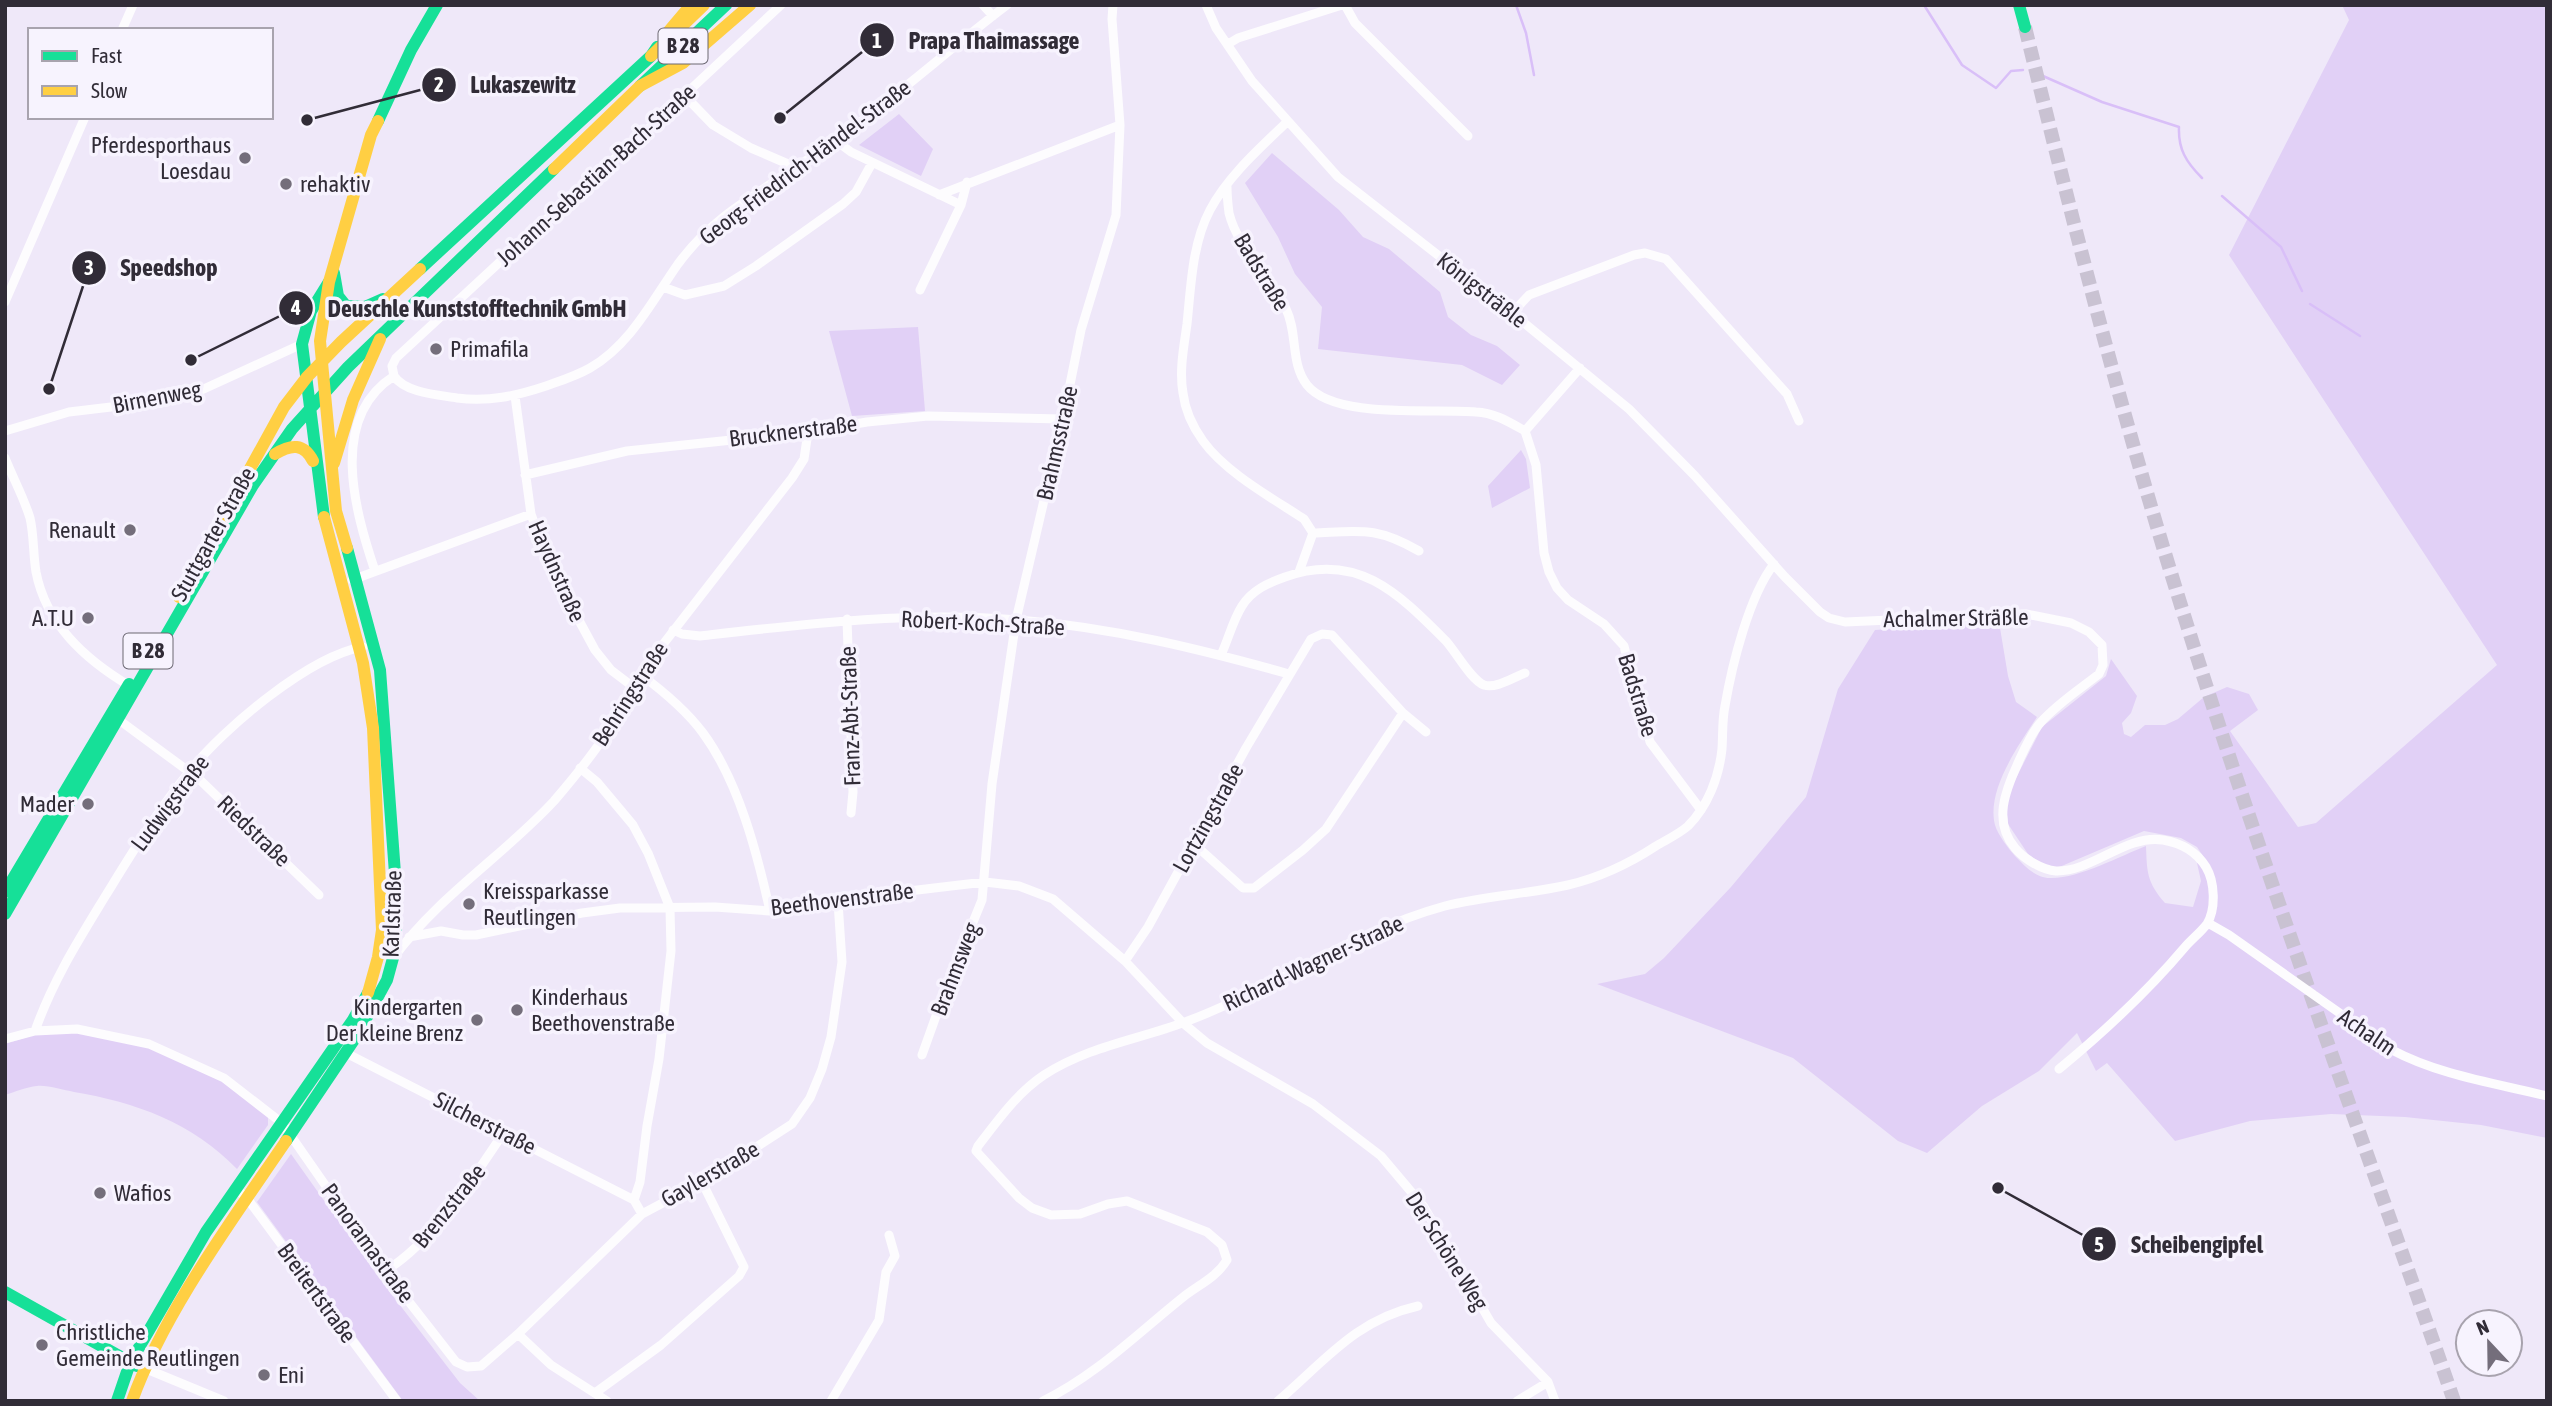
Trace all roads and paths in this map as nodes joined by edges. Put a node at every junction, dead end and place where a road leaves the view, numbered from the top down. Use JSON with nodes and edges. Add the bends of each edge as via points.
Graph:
{"nodes":[{"id":1,"x":133,"y":5,"type":"edge"},
{"id":2,"x":437,"y":5,"type":"edge"},
{"id":3,"x":691,"y":5,"type":"edge"},
{"id":4,"x":704,"y":5,"type":"edge"},
{"id":5,"x":726,"y":5,"type":"edge"},
{"id":6,"x":750,"y":5,"type":"edge"},
{"id":7,"x":780,"y":5,"type":"edge"},
{"id":8,"x":983,"y":5,"type":"edge"},
{"id":9,"x":1007,"y":5,"type":"edge"},
{"id":10,"x":1113,"y":5,"type":"edge"},
{"id":11,"x":1206,"y":5,"type":"edge"},
{"id":12,"x":1344,"y":5,"type":"edge"},
{"id":13,"x":2020,"y":5,"type":"edge"},
{"id":14,"x":993,"y":16,"type":"junction"},
{"id":15,"x":2025,"y":27,"type":"tunnel mouth"},
{"id":16,"x":123,"y":28,"type":"edge"},
{"id":17,"x":1228,"y":44,"type":"junction"},
{"id":18,"x":651,"y":56,"type":"junction"},
{"id":19,"x":640,"y":86,"type":"junction"},
{"id":20,"x":685,"y":96,"type":"junction"},
{"id":21,"x":84,"y":119,"type":"edge"},
{"id":22,"x":1287,"y":122,"type":"junction"},
{"id":23,"x":1120,"y":125,"type":"junction"},
{"id":24,"x":1468,"y":136,"type":"dead end"},
{"id":25,"x":835,"y":141,"type":"junction"},
{"id":26,"x":872,"y":163,"type":"junction"},
{"id":27,"x":795,"y":167,"type":"junction"},
{"id":28,"x":967,"y":182,"type":"junction"},
{"id":29,"x":1227,"y":187,"type":"junction"},
{"id":30,"x":939,"y":195,"type":"junction"},
{"id":31,"x":961,"y":205,"type":"junction"},
{"id":32,"x":331,"y":276,"type":"junction"},
{"id":33,"x":663,"y":287,"type":"junction"},
{"id":34,"x":920,"y":290,"type":"dead end"},
{"id":35,"x":396,"y":291,"type":"junction"},
{"id":36,"x":5,"y":302,"type":"edge"},
{"id":37,"x":1512,"y":313,"type":"junction"},
{"id":38,"x":385,"y":331,"type":"junction"},
{"id":39,"x":302,"y":344,"type":"junction"},
{"id":40,"x":322,"y":363,"type":"junction"},
{"id":41,"x":1580,"y":369,"type":"junction"},
{"id":42,"x":394,"y":376,"type":"junction"},
{"id":43,"x":307,"y":377,"type":"junction"},
{"id":44,"x":324,"y":387,"type":"junction"},
{"id":45,"x":308,"y":391,"type":"junction"},
{"id":46,"x":294,"y":393,"type":"junction"},
{"id":47,"x":515,"y":397,"type":"junction"},
{"id":48,"x":311,"y":410,"type":"junction"},
{"id":49,"x":1063,"y":419,"type":"junction"},
{"id":50,"x":1799,"y":421,"type":"dead end"},
{"id":51,"x":5,"y":431,"type":"edge"},
{"id":52,"x":1525,"y":431,"type":"junction"},
{"id":53,"x":808,"y":432,"type":"junction"},
{"id":54,"x":272,"y":456,"type":"junction"},
{"id":55,"x":5,"y":458,"type":"edge"},
{"id":56,"x":317,"y":471,"type":"junction"},
{"id":57,"x":331,"y":473,"type":"junction"},
{"id":58,"x":525,"y":475,"type":"junction"},
{"id":59,"x":531,"y":514,"type":"junction"},
{"id":60,"x":1313,"y":533,"type":"junction"},
{"id":61,"x":1419,"y":551,"type":"dead end"},
{"id":62,"x":1774,"y":564,"type":"junction"},
{"id":63,"x":375,"y":571,"type":"junction"},
{"id":64,"x":1299,"y":572,"type":"junction"},
{"id":65,"x":356,"y":578,"type":"junction"},
{"id":66,"x":342,"y":584,"type":"junction"},
{"id":67,"x":847,"y":620,"type":"junction"},
{"id":68,"x":1016,"y":620,"type":"junction"},
{"id":69,"x":673,"y":630,"type":"junction"},
{"id":70,"x":359,"y":647,"type":"junction"},
{"id":71,"x":375,"y":647,"type":"junction"},
{"id":72,"x":1222,"y":655,"type":"junction"},
{"id":73,"x":1525,"y":673,"type":"dead end"},
{"id":74,"x":640,"y":674,"type":"junction"},
{"id":75,"x":1289,"y":674,"type":"junction"},
{"id":76,"x":128,"y":685,"type":"junction"},
{"id":77,"x":632,"y":686,"type":"junction"},
{"id":78,"x":1403,"y":713,"type":"junction"},
{"id":79,"x":119,"y":720,"type":"junction"},
{"id":80,"x":1426,"y":732,"type":"dead end"},
{"id":81,"x":580,"y":768,"type":"junction"},
{"id":82,"x":189,"y":771,"type":"junction"},
{"id":83,"x":1701,"y":810,"type":"junction"},
{"id":84,"x":851,"y":813,"type":"dead end"},
{"id":85,"x":1193,"y":843,"type":"junction"},
{"id":86,"x":985,"y":882,"type":"junction"},
{"id":87,"x":5,"y":892,"type":"edge"},
{"id":88,"x":319,"y":895,"type":"dead end"},
{"id":89,"x":838,"y":902,"type":"junction"},
{"id":90,"x":670,"y":908,"type":"junction"},
{"id":91,"x":770,"y":911,"type":"junction"},
{"id":92,"x":5,"y":914,"type":"edge"},
{"id":93,"x":2208,"y":923,"type":"junction"},
{"id":94,"x":415,"y":928,"type":"junction"},
{"id":95,"x":382,"y":930,"type":"junction"},
{"id":96,"x":396,"y":930,"type":"junction"},
{"id":97,"x":409,"y":937,"type":"junction"},
{"id":98,"x":393,"y":958,"type":"junction"},
{"id":99,"x":1125,"y":961,"type":"junction"},
{"id":100,"x":1184,"y":1023,"type":"junction"},
{"id":101,"x":36,"y":1031,"type":"junction"},
{"id":102,"x":5,"y":1039,"type":"edge"},
{"id":103,"x":340,"y":1050,"type":"junction"},
{"id":104,"x":922,"y":1055,"type":"dead end"},
{"id":105,"x":2059,"y":1069,"type":"dead end"},
{"id":106,"x":2547,"y":1096,"type":"edge"},
{"id":107,"x":282,"y":1123,"type":"junction"},
{"id":108,"x":504,"y":1132,"type":"junction"},
{"id":109,"x":290,"y":1134,"type":"junction"},
{"id":110,"x":702,"y":1181,"type":"junction"},
{"id":111,"x":235,"y":1188,"type":"junction"},
{"id":112,"x":247,"y":1198,"type":"junction"},
{"id":113,"x":634,"y":1200,"type":"junction"},
{"id":114,"x":642,"y":1214,"type":"junction"},
{"id":115,"x":889,"y":1235,"type":"dead end"},
{"id":116,"x":385,"y":1271,"type":"junction"},
{"id":117,"x":5,"y":1292,"type":"edge"},
{"id":118,"x":1418,"y":1307,"type":"dead end"},
{"id":119,"x":518,"y":1334,"type":"junction"},
{"id":120,"x":456,"y":1362,"type":"joint"},
{"id":121,"x":130,"y":1363,"type":"junction"},
{"id":122,"x":144,"y":1368,"type":"junction"},
{"id":123,"x":1548,"y":1382,"type":"junction"},
{"id":124,"x":595,"y":1393,"type":"junction"},
{"id":125,"x":117,"y":1401,"type":"edge"},
{"id":126,"x":132,"y":1401,"type":"edge"},
{"id":127,"x":224,"y":1401,"type":"edge"},
{"id":128,"x":397,"y":1401,"type":"edge"},
{"id":129,"x":607,"y":1401,"type":"edge"},
{"id":130,"x":831,"y":1401,"type":"edge"},
{"id":131,"x":1043,"y":1401,"type":"edge"},
{"id":132,"x":1278,"y":1401,"type":"edge"},
{"id":133,"x":1517,"y":1401,"type":"edge"},
{"id":134,"x":1555,"y":1401,"type":"edge"}],
"edges":[{"from":1,"to":16,"type":"street"},
{"from":2,"to":32,"type":"main road","via":[[371,135]]},
{"from":3,"to":18,"type":"main road"},
{"from":4,"to":18,"type":"main road","number":"B 28"},
{"from":5,"to":19,"type":"main road","number":"B 28"},
{"from":6,"to":19,"type":"main road","via":[[683,63]]},
{"from":7,"to":20,"type":"street","name":"Johann-Sebastian-Bach-Straße"},
{"from":8,"to":14,"type":"street"},
{"from":9,"to":14,"type":"street","name":"Georg-Friedrich-Händel-Straße"},
{"from":10,"to":23,"type":"street","name":"Brahmsstraße"},
{"from":11,"to":17,"type":"street","name":"Königsträßle"},
{"from":12,"to":17,"type":"street"},
{"from":12,"to":24,"type":"street","via":[[1355,23]]},
{"from":13,"to":15,"type":"main road"},
{"from":14,"to":25,"type":"street","name":"Georg-Friedrich-Händel-Straße"},
{"from":17,"to":22,"type":"street","name":"Königsträßle"},
{"from":18,"to":35,"type":"main road","number":"B 28"},
{"from":19,"to":38,"type":"main road","number":"B 28"},
{"from":20,"to":27,"type":"street","via":[[713,125]]},
{"from":20,"to":42,"type":"street","name":"Johann-Sebastian-Bach-Straße","via":[[396,358]]},
{"from":21,"to":36,"type":"street"},
{"from":22,"to":29,"type":"street"},
{"from":22,"to":37,"type":"street","name":"Königsträßle","via":[[1338,177]]},
{"from":23,"to":28,"type":"street"},
{"from":23,"to":49,"type":"street","name":"Brahmsstraße","via":[[1116,215],[1081,330]]},
{"from":25,"to":26,"type":"street"},
{"from":25,"to":27,"type":"street","name":"Georg-Friedrich-Händel-Straße"},
{"from":26,"to":30,"type":"street"},
{"from":26,"to":33,"type":"street","via":[[856,192],[843,204],[724,286],[685,295]]},
{"from":27,"to":33,"type":"street","name":"Georg-Friedrich-Händel-Straße","via":[[707,231]]},
{"from":28,"to":30,"type":"street"},
{"from":28,"to":31,"type":"street"},
{"from":29,"to":52,"type":"street","name":"Badstraße","via":[[1238,235],[1287,310],[1299,373],[1308,386],[1326,399],[1346,405],[1478,412],[1500,417]]},
{"from":29,"to":60,"type":"street","via":[[1202,226],[1195,258],[1182,364],[1186,408],[1203,441],[1219,459],[1304,519]]},
{"from":30,"to":31,"type":"street"},
{"from":31,"to":34,"type":"street"},
{"from":32,"to":35,"type":"main road","via":[[341,303],[357,310]]},
{"from":32,"to":39,"type":"main road","via":[[315,298],[304,324]]},
{"from":32,"to":40,"type":"main road","name":"Karlstraße","via":[[320,341]]},
{"from":33,"to":47,"type":"street","name":"Georg-Friedrich-Händel-Straße","via":[[647,312],[589,369]]},
{"from":35,"to":40,"type":"main road","number":"B 28"},
{"from":37,"to":41,"type":"street","name":"Königsträßle"},
{"from":37,"to":50,"type":"street","via":[[1529,295],[1634,255],[1666,259],[1787,394]]},
{"from":38,"to":44,"type":"main road","number":"B 28"},
{"from":38,"to":57,"type":"main road","via":[[358,383]]},
{"from":39,"to":43,"type":"main road","name":"Karlstraße"},
{"from":39,"to":51,"type":"street","name":"Birnenweg","via":[[195,393],[69,412]]},
{"from":40,"to":43,"type":"main road","name":"Stuttgarter Straße","number":"B 28"},
{"from":40,"to":44,"type":"main road","name":"Karlstraße"},
{"from":41,"to":52,"type":"street"},
{"from":41,"to":62,"type":"street","name":"Königsträßle","via":[[1629,409]]},
{"from":42,"to":47,"type":"street","name":"Georg-Friedrich-Händel-Straße","via":[[398,383],[444,396],[478,400]]},
{"from":42,"to":63,"type":"street","name":"Johann-Sebastian-Bach-Straße","via":[[367,402],[356,430],[351,474],[358,523]]},
{"from":43,"to":44,"type":"main road"},
{"from":43,"to":45,"type":"main road","name":"Karlstraße"},
{"from":43,"to":46,"type":"main road","name":"Stuttgarter Straße","number":"B 28"},
{"from":44,"to":45,"type":"main road"},
{"from":44,"to":48,"type":"main road","number":"B 28"},
{"from":44,"to":57,"type":"main road","name":"Karlstraße"},
{"from":45,"to":46,"type":"main road"},
{"from":45,"to":48,"type":"main road","name":"Karlstraße"},
{"from":46,"to":76,"type":"main road","name":"Stuttgarter Straße","number":"B 28"},
{"from":47,"to":58,"type":"street","name":"Haydnstraße"},
{"from":48,"to":54,"type":"main road","name":"Stuttgarter Straße","number":"B 28"},
{"from":48,"to":56,"type":"main road","name":"Karlstraße"},
{"from":49,"to":53,"type":"street","name":"Brucknerstraße","via":[[928,416]]},
{"from":49,"to":68,"type":"street","name":"Brahmsstraße"},
{"from":52,"to":83,"type":"street","name":"Badstraße","via":[[1536,465],[1549,572],[1568,600],[1605,624],[1624,646],[1650,741]]},
{"from":53,"to":58,"type":"street","name":"Brucknerstraße","via":[[627,451]]},
{"from":53,"to":69,"type":"street","name":"Behringstraße","via":[[804,460],[792,478]]},
{"from":54,"to":56,"type":"main road","via":[[292,445],[300,446],[309,452]]},
{"from":54,"to":79,"type":"main road","name":"Stuttgarter Straße","number":"B 28"},
{"from":55,"to":76,"type":"street","via":[[30,519],[36,574],[48,607],[87,657]]},
{"from":56,"to":66,"type":"main road","name":"Karlstraße"},
{"from":57,"to":65,"type":"main road","name":"Karlstraße","via":[[336,511]]},
{"from":58,"to":59,"type":"street","name":"Haydnstraße"},
{"from":59,"to":63,"type":"street"},
{"from":59,"to":77,"type":"street","name":"Haydnstraße","via":[[549,565],[595,650]]},
{"from":60,"to":61,"type":"street","via":[[1382,533]]},
{"from":60,"to":64,"type":"street"},
{"from":62,"to":83,"type":"street","name":"Richard-Wagner-Straße","via":[[1751,609],[1724,708],[1716,780]]},
{"from":62,"to":93,"type":"street","name":"Achalmer Sträßle","via":[[1820,612],[1845,622],[2026,614],[2089,632],[2102,645],[2103,665],[2040,723],[2023,752],[2005,793],[2007,835],[2026,858],[2057,871],[2142,840],[2177,844],[2193,852],[2209,873],[2213,890]]},
{"from":63,"to":65,"type":"street"},
{"from":64,"to":72,"type":"street","via":[[1256,590],[1242,606]]},
{"from":64,"to":73,"type":"street","via":[[1353,571],[1387,588],[1485,685]]},
{"from":65,"to":66,"type":"street"},
{"from":65,"to":71,"type":"main road","name":"Karlstraße"},
{"from":66,"to":70,"type":"main road","name":"Karlstraße"},
{"from":67,"to":68,"type":"street","name":"Robert-Koch-Straße"},
{"from":67,"to":69,"type":"street","name":"Robert-Koch-Straße","via":[[700,636]]},
{"from":67,"to":84,"type":"street","name":"Franz-Abt-Straße"},
{"from":68,"to":72,"type":"street","name":"Robert-Koch-Straße","via":[[1144,637]]},
{"from":68,"to":86,"type":"street","name":"Brahmsstraße","via":[[992,784]]},
{"from":69,"to":74,"type":"street","name":"Behringstraße"},
{"from":70,"to":71,"type":"street","name":"Ludwigstraße"},
{"from":70,"to":82,"type":"street","name":"Ludwigstraße","via":[[312,667],[282,688],[234,726]]},
{"from":70,"to":95,"type":"main road","name":"Karlstraße","via":[[373,728]]},
{"from":71,"to":96,"type":"main road","name":"Karlstraße","via":[[382,684]]},
{"from":72,"to":75,"type":"street","name":"Robert-Koch-Straße"},
{"from":74,"to":77,"type":"street","name":"Behringstraße"},
{"from":74,"to":91,"type":"street","via":[[688,714],[722,765],[749,832]]},
{"from":75,"to":78,"type":"street","name":"Lortzingstraße","via":[[1311,639],[1332,635]]},
{"from":75,"to":85,"type":"street","name":"Lortzingstraße"},
{"from":76,"to":87,"type":"main road","name":"Stuttgarter Straße","number":"B 28"},
{"from":77,"to":81,"type":"street","name":"Behringstraße"},
{"from":78,"to":80,"type":"street"},
{"from":78,"to":85,"type":"street","via":[[1326,829],[1254,888],[1239,885]]},
{"from":79,"to":82,"type":"street","name":"Riedstraße"},
{"from":79,"to":92,"type":"main road","name":"Stuttgarter Straße","number":"B 28"},
{"from":81,"to":90,"type":"street","via":[[633,825]]},
{"from":81,"to":94,"type":"street","name":"Behringstraße","via":[[553,802]]},
{"from":82,"to":88,"type":"street","name":"Riedstraße"},
{"from":82,"to":101,"type":"street","name":"Ludwigstraße","via":[[57,976]]},
{"from":83,"to":100,"type":"street","name":"Richard-Wagner-Straße","via":[[1686,828],[1614,868],[1569,885],[1445,906],[1369,932],[1271,985]]},
{"from":85,"to":99,"type":"street","name":"Lortzingstraße"},
{"from":86,"to":89,"type":"street","name":"Beethovenstraße"},
{"from":86,"to":99,"type":"street","name":"Beethovenstraße","via":[[1019,886],[1053,899]]},
{"from":86,"to":104,"type":"street","name":"Brahmsweg"},
{"from":89,"to":91,"type":"street","name":"Beethovenstraße"},
{"from":89,"to":110,"type":"street","name":"Gaylerstraße","via":[[842,962],[831,1037],[810,1098],[792,1124]]},
{"from":90,"to":91,"type":"street","name":"Beethovenstraße"},
{"from":90,"to":97,"type":"street","name":"Beethovenstraße","via":[[620,908],[476,935],[441,931]]},
{"from":90,"to":113,"type":"street","via":[[671,951],[659,1059]]},
{"from":93,"to":105,"type":"street","via":[[2128,1008]]},
{"from":93,"to":106,"type":"street","name":"Achalm","via":[[2413,1062]]},
{"from":94,"to":96,"type":"street"},
{"from":94,"to":97,"type":"street","name":"Behringstraße"},
{"from":95,"to":96,"type":"main road"},
{"from":95,"to":103,"type":"main road","name":"Karlstraße","via":[[369,990]]},
{"from":96,"to":97,"type":"street"},
{"from":96,"to":98,"type":"main road","name":"Karlstraße"},
{"from":97,"to":98,"type":"street","name":"Behringstraße"},
{"from":98,"to":103,"type":"main road","name":"Karlstraße","via":[[387,980],[356,1037]]},
{"from":99,"to":100,"type":"street","name":"Beethovenstraße"},
{"from":100,"to":123,"type":"street","name":"Der Schöne Weg","via":[[1206,1043],[1313,1104],[1381,1156],[1424,1207],[1491,1323]]},
{"from":100,"to":131,"type":"street","name":"Richard-Wagner-Straße","via":[[1104,1045],[1046,1074],[1009,1107],[976,1151],[1032,1208],[1051,1215],[1080,1214],[1126,1201],[1207,1232],[1222,1245],[1227,1260],[1215,1275],[1098,1367]]},
{"from":101,"to":102,"type":"street","name":"Panoramastraße"},
{"from":101,"to":107,"type":"street","name":"Panoramastraße","via":[[77,1028],[149,1044],[224,1078]]},
{"from":103,"to":107,"type":"main road","name":"Karlstraße"},
{"from":103,"to":108,"type":"street","name":"Silcherstraße"},
{"from":103,"to":109,"type":"main road","name":"Karlstraße"},
{"from":107,"to":109,"type":"street","name":"Panoramastraße"},
{"from":107,"to":111,"type":"main road","name":"Karlstraße"},
{"from":108,"to":113,"type":"street","name":"Silcherstraße"},
{"from":108,"to":116,"type":"street","name":"Brenzstraße","via":[[474,1178],[413,1252]]},
{"from":109,"to":112,"type":"main road","name":"Karlstraße"},
{"from":109,"to":116,"type":"street","name":"Panoramastraße"},
{"from":110,"to":114,"type":"street","name":"Gaylerstraße"},
{"from":110,"to":124,"type":"street","via":[[744,1267],[670,1338]]},
{"from":111,"to":112,"type":"street","name":"Breitertstraße"},
{"from":111,"to":121,"type":"main road","name":"Karlstraße"},
{"from":112,"to":122,"type":"main road","name":"Karlstraße"},
{"from":112,"to":128,"type":"street","name":"Breitertstraße"},
{"from":113,"to":114,"type":"street"},
{"from":114,"to":119,"type":"street","name":"Gaylerstraße"},
{"from":115,"to":130,"type":"street","via":[[895,1256],[886,1272],[879,1320]]},
{"from":116,"to":120,"type":"street","name":"Panoramastraße"},
{"from":117,"to":121,"type":"main road"},
{"from":118,"to":132,"type":"street","via":[[1396,1311],[1359,1329]]},
{"from":119,"to":120,"type":"street","name":"Gaylerstraße","via":[[481,1366]]},
{"from":119,"to":124,"type":"street","via":[[551,1365]]},
{"from":121,"to":122,"type":"main road"},
{"from":121,"to":125,"type":"main road","name":"Karlstraße"},
{"from":122,"to":126,"type":"main road","name":"Karlstraße"},
{"from":122,"to":127,"type":"street"},
{"from":123,"to":133,"type":"street"},
{"from":123,"to":134,"type":"street","name":"Der Schöne Weg"},
{"from":124,"to":129,"type":"street"}]}
